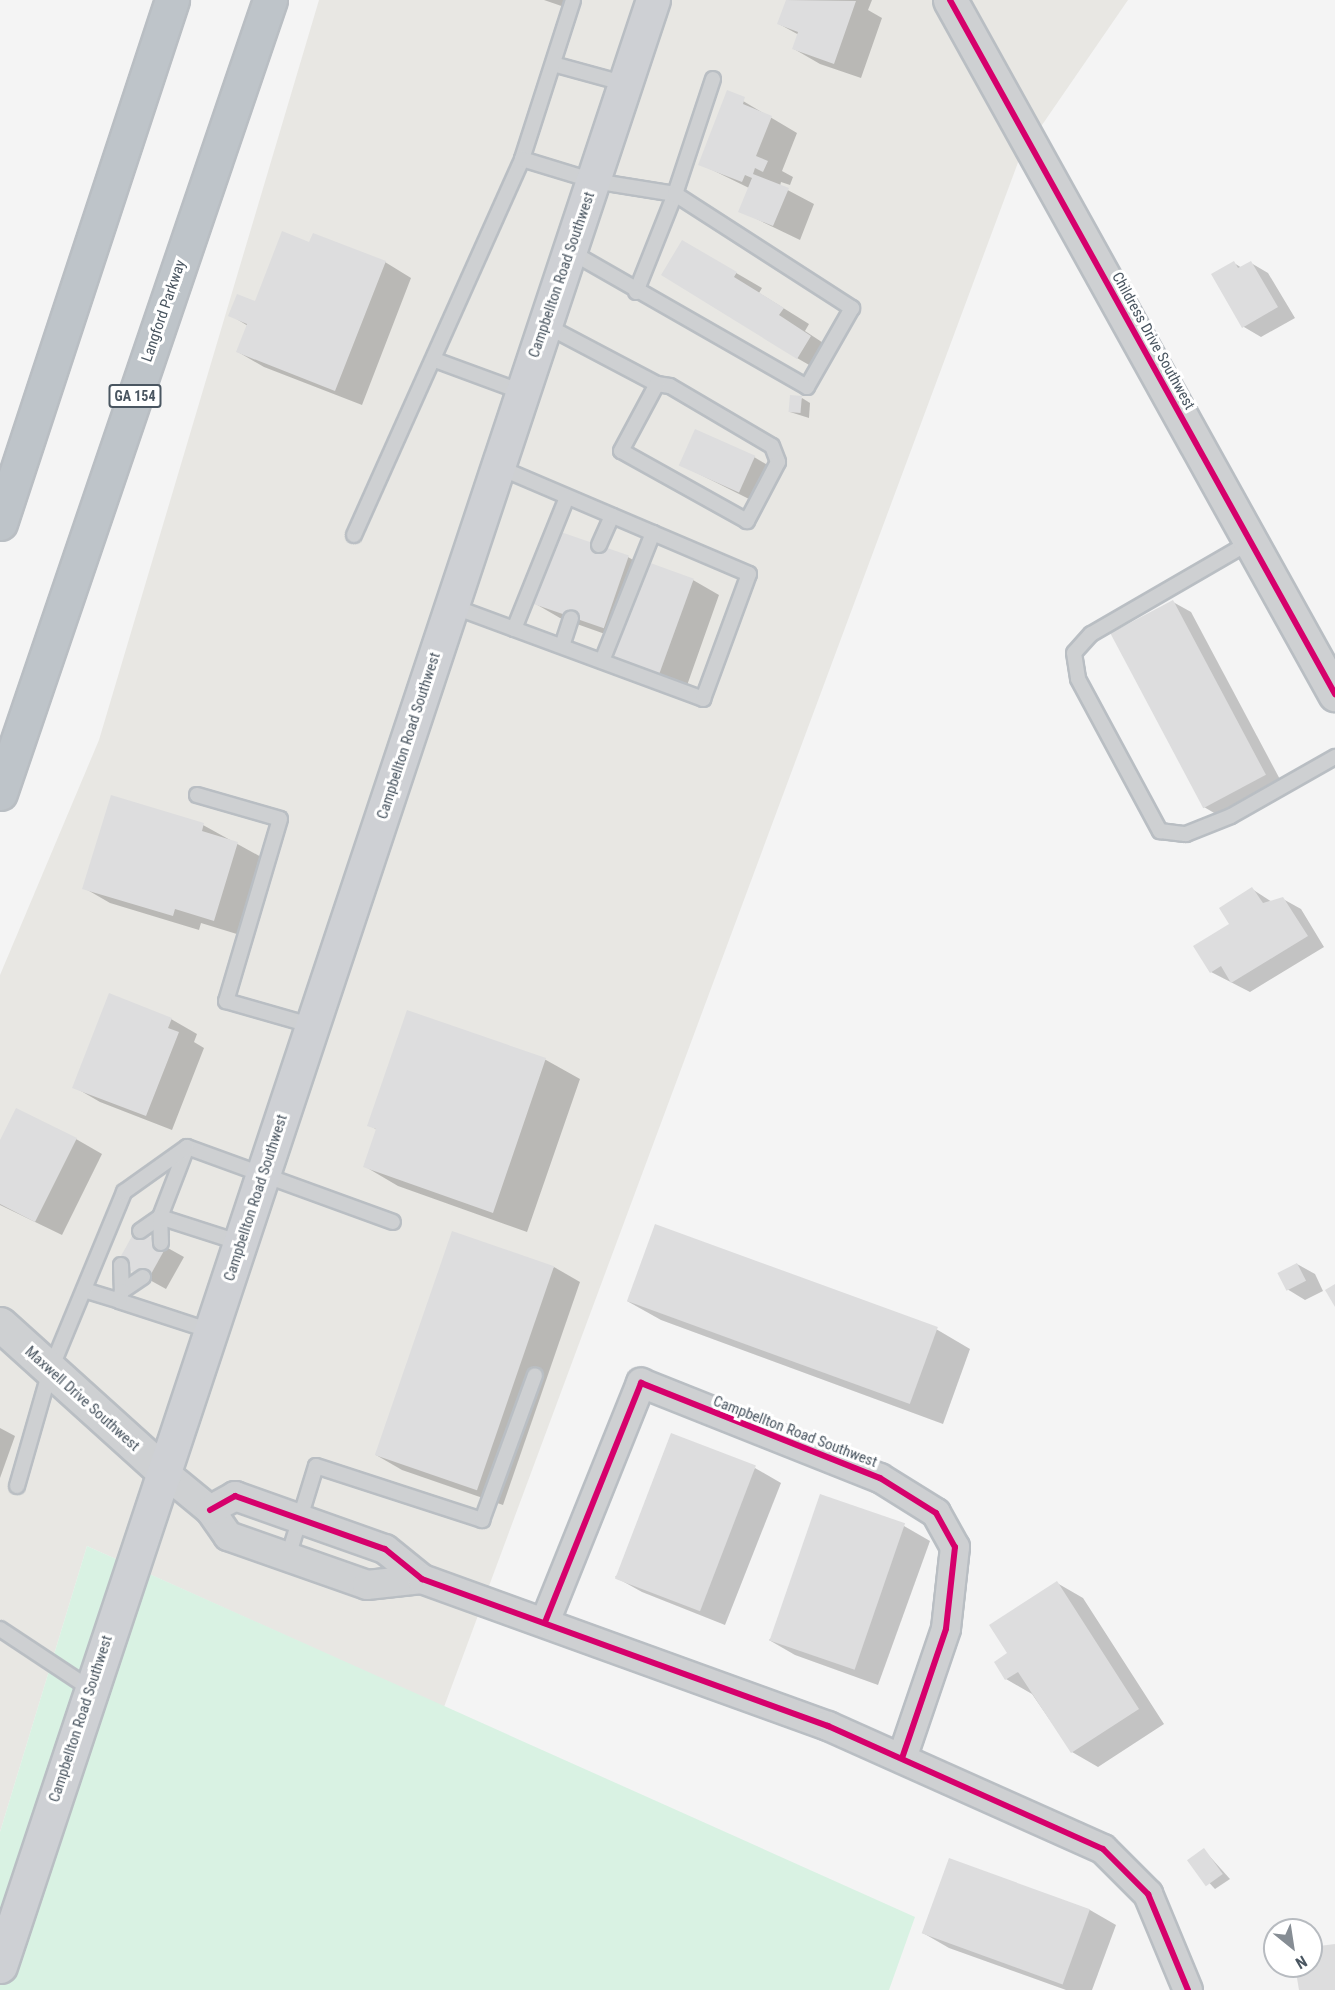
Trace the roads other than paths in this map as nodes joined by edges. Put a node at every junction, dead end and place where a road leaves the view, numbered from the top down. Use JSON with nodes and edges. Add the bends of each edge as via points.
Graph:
{"nodes":[{"id":1,"x":172,"y":0,"type":"edge"},
{"id":2,"x":270,"y":0,"type":"edge"},
{"id":3,"x":573,"y":0,"type":"edge"},
{"id":4,"x":653,"y":0,"type":"edge"},
{"id":5,"x":950,"y":0,"type":"edge"},
{"id":6,"x":553,"y":64,"type":"junction"},
{"id":7,"x":713,"y":79,"type":"dead end"},
{"id":8,"x":626,"y":84,"type":"junction"},
{"id":9,"x":522,"y":159,"type":"junction"},
{"id":10,"x":594,"y":181,"type":"junction"},
{"id":11,"x":675,"y":194,"type":"junction"},
{"id":12,"x":570,"y":251,"type":"junction"},
{"id":13,"x":636,"y":292,"type":"junction"},
{"id":14,"x":545,"y":325,"type":"junction"},
{"id":15,"x":435,"y":360,"type":"junction"},
{"id":16,"x":657,"y":384,"type":"junction"},
{"id":17,"x":522,"y":392,"type":"junction"},
{"id":18,"x":498,"y":467,"type":"junction"},
{"id":19,"x":567,"y":496,"type":"junction"},
{"id":20,"x":612,"y":516,"type":"junction"},
{"id":21,"x":0,"y":523,"type":"edge"},
{"id":22,"x":653,"y":533,"type":"junction"},
{"id":23,"x":354,"y":536,"type":"dead end"},
{"id":24,"x":1250,"y":542,"type":"junction"},
{"id":25,"x":599,"y":546,"type":"dead end"},
{"id":26,"x":452,"y":606,"type":"junction"},
{"id":27,"x":571,"y":618,"type":"dead end"},
{"id":28,"x":514,"y":629,"type":"junction"},
{"id":29,"x":562,"y":646,"type":"junction"},
{"id":30,"x":602,"y":661,"type":"junction"},
{"id":31,"x":1335,"y":694,"type":"edge"},
{"id":32,"x":1335,"y":757,"type":"edge"},
{"id":33,"x":0,"y":793,"type":"edge"},
{"id":34,"x":197,"y":795,"type":"dead end"},
{"id":35,"x":313,"y":1026,"type":"junction"},
{"id":36,"x":187,"y":1147,"type":"junction"},
{"id":37,"x":264,"y":1172,"type":"junction"},
{"id":38,"x":160,"y":1217,"type":"junction"},
{"id":39,"x":393,"y":1222,"type":"dead end"},
{"id":40,"x":140,"y":1231,"type":"dead end"},
{"id":41,"x":161,"y":1243,"type":"dead end"},
{"id":42,"x":241,"y":1243,"type":"junction"},
{"id":43,"x":121,"y":1265,"type":"dead end"},
{"id":44,"x":143,"y":1277,"type":"dead end"},
{"id":45,"x":84,"y":1290,"type":"junction"},
{"id":46,"x":120,"y":1296,"type":"junction"},
{"id":47,"x":0,"y":1324,"type":"edge"},
{"id":48,"x":211,"y":1331,"type":"junction"},
{"id":49,"x":50,"y":1371,"type":"junction"},
{"id":50,"x":535,"y":1375,"type":"dead end"},
{"id":51,"x":165,"y":1473,"type":"junction"},
{"id":52,"x":17,"y":1486,"type":"dead end"},
{"id":53,"x":210,"y":1510,"type":"junction"},
{"id":54,"x":300,"y":1518,"type":"junction"},
{"id":55,"x":288,"y":1557,"type":"junction"},
{"id":56,"x":422,"y":1579,"type":"junction"},
{"id":57,"x":544,"y":1622,"type":"junction"},
{"id":58,"x":0,"y":1629,"type":"edge"},
{"id":59,"x":89,"y":1688,"type":"junction"},
{"id":60,"x":902,"y":1758,"type":"junction"},
{"id":61,"x":9,"y":1914,"type":"edge"},
{"id":62,"x":0,"y":1966,"type":"edge"},
{"id":63,"x":1188,"y":1990,"type":"edge"}],
"edges":[{"from":1,"to":21,"type":"highway"},
{"from":2,"to":33,"type":"highway","name":"Langford Parkway","number":"GA 154"},
{"from":3,"to":6,"type":"lane"},
{"from":4,"to":8,"type":"main road","name":"Campbellton Road Southwest"},
{"from":5,"to":24,"type":"street","name":"Childress Drive Southwest"},
{"from":6,"to":8,"type":"lane"},
{"from":6,"to":9,"type":"lane"},
{"from":7,"to":11,"type":"lane"},
{"from":8,"to":10,"type":"main road","name":"Campbellton Road Southwest"},
{"from":9,"to":10,"type":"lane"},
{"from":9,"to":15,"type":"lane"},
{"from":10,"to":11,"type":"lane"},
{"from":10,"to":12,"type":"main road","name":"Campbellton Road Southwest"},
{"from":11,"to":13,"type":"lane"},
{"from":11,"to":13,"type":"lane","via":[[852,308],[807,387]]},
{"from":12,"to":13,"type":"lane"},
{"from":12,"to":14,"type":"main road","name":"Campbellton Road Southwest"},
{"from":14,"to":16,"type":"lane"},
{"from":14,"to":17,"type":"main road","name":"Campbellton Road Southwest"},
{"from":15,"to":17,"type":"lane"},
{"from":15,"to":23,"type":"lane"},
{"from":16,"to":16,"type":"lane","via":[[621,451],[747,521],[778,462],[772,446],[670,386]]},
{"from":17,"to":18,"type":"main road","name":"Campbellton Road Southwest"},
{"from":18,"to":19,"type":"lane"},
{"from":18,"to":26,"type":"main road","name":"Campbellton Road Southwest"},
{"from":19,"to":20,"type":"lane"},
{"from":19,"to":28,"type":"lane"},
{"from":20,"to":22,"type":"lane"},
{"from":20,"to":25,"type":"lane"},
{"from":22,"to":30,"type":"lane"},
{"from":22,"to":30,"type":"lane","via":[[749,574],[703,699]]},
{"from":24,"to":31,"type":"street","name":"Childress Drive Southwest"},
{"from":24,"to":32,"type":"lane","via":[[1091,634],[1074,652],[1078,679],[1160,831],[1186,834],[1231,816]]},
{"from":26,"to":28,"type":"lane"},
{"from":26,"to":35,"type":"main road","name":"Campbellton Road Southwest"},
{"from":27,"to":29,"type":"lane"},
{"from":28,"to":29,"type":"lane"},
{"from":29,"to":30,"type":"lane"},
{"from":34,"to":35,"type":"lane","via":[[280,819],[226,1001]]},
{"from":35,"to":37,"type":"main road","name":"Campbellton Road Southwest"},
{"from":36,"to":37,"type":"lane"},
{"from":36,"to":38,"type":"lane"},
{"from":36,"to":45,"type":"lane","via":[[124,1192]]},
{"from":37,"to":39,"type":"lane"},
{"from":37,"to":42,"type":"main road","name":"Campbellton Road Southwest"},
{"from":38,"to":40,"type":"lane"},
{"from":38,"to":41,"type":"lane"},
{"from":38,"to":42,"type":"lane"},
{"from":42,"to":48,"type":"main road","name":"Campbellton Road Southwest"},
{"from":43,"to":46,"type":"lane"},
{"from":44,"to":46,"type":"lane"},
{"from":45,"to":46,"type":"lane"},
{"from":45,"to":49,"type":"lane"},
{"from":46,"to":48,"type":"lane"},
{"from":47,"to":49,"type":"street","name":"Maxwell Drive Southwest"},
{"from":48,"to":51,"type":"main road","name":"Campbellton Road Southwest"},
{"from":49,"to":51,"type":"street","name":"Maxwell Drive Southwest"},
{"from":49,"to":52,"type":"lane"},
{"from":50,"to":54,"type":"lane","via":[[482,1520],[316,1466]]},
{"from":51,"to":53,"type":"street"},
{"from":51,"to":59,"type":"main road","name":"Campbellton Road Southwest"},
{"from":53,"to":54,"type":"street","via":[[235,1496]]},
{"from":53,"to":55,"type":"street","via":[[228,1536]]},
{"from":54,"to":55,"type":"lane"},
{"from":54,"to":56,"type":"street","via":[[385,1549]]},
{"from":55,"to":56,"type":"street","via":[[367,1585]]},
{"from":56,"to":57,"type":"street"},
{"from":57,"to":60,"type":"street","via":[[828,1726]]},
{"from":57,"to":60,"type":"street","name":"Campbellton Road Southwest","via":[[641,1383],[880,1478],[936,1513],[955,1547],[946,1629]]},
{"from":58,"to":59,"type":"lane"},
{"from":59,"to":61,"type":"main road","name":"Campbellton Road Southwest"},
{"from":60,"to":63,"type":"street","via":[[1103,1849],[1148,1894]]},
{"from":61,"to":62,"type":"main road","name":"Campbellton Road Southwest"}]}
